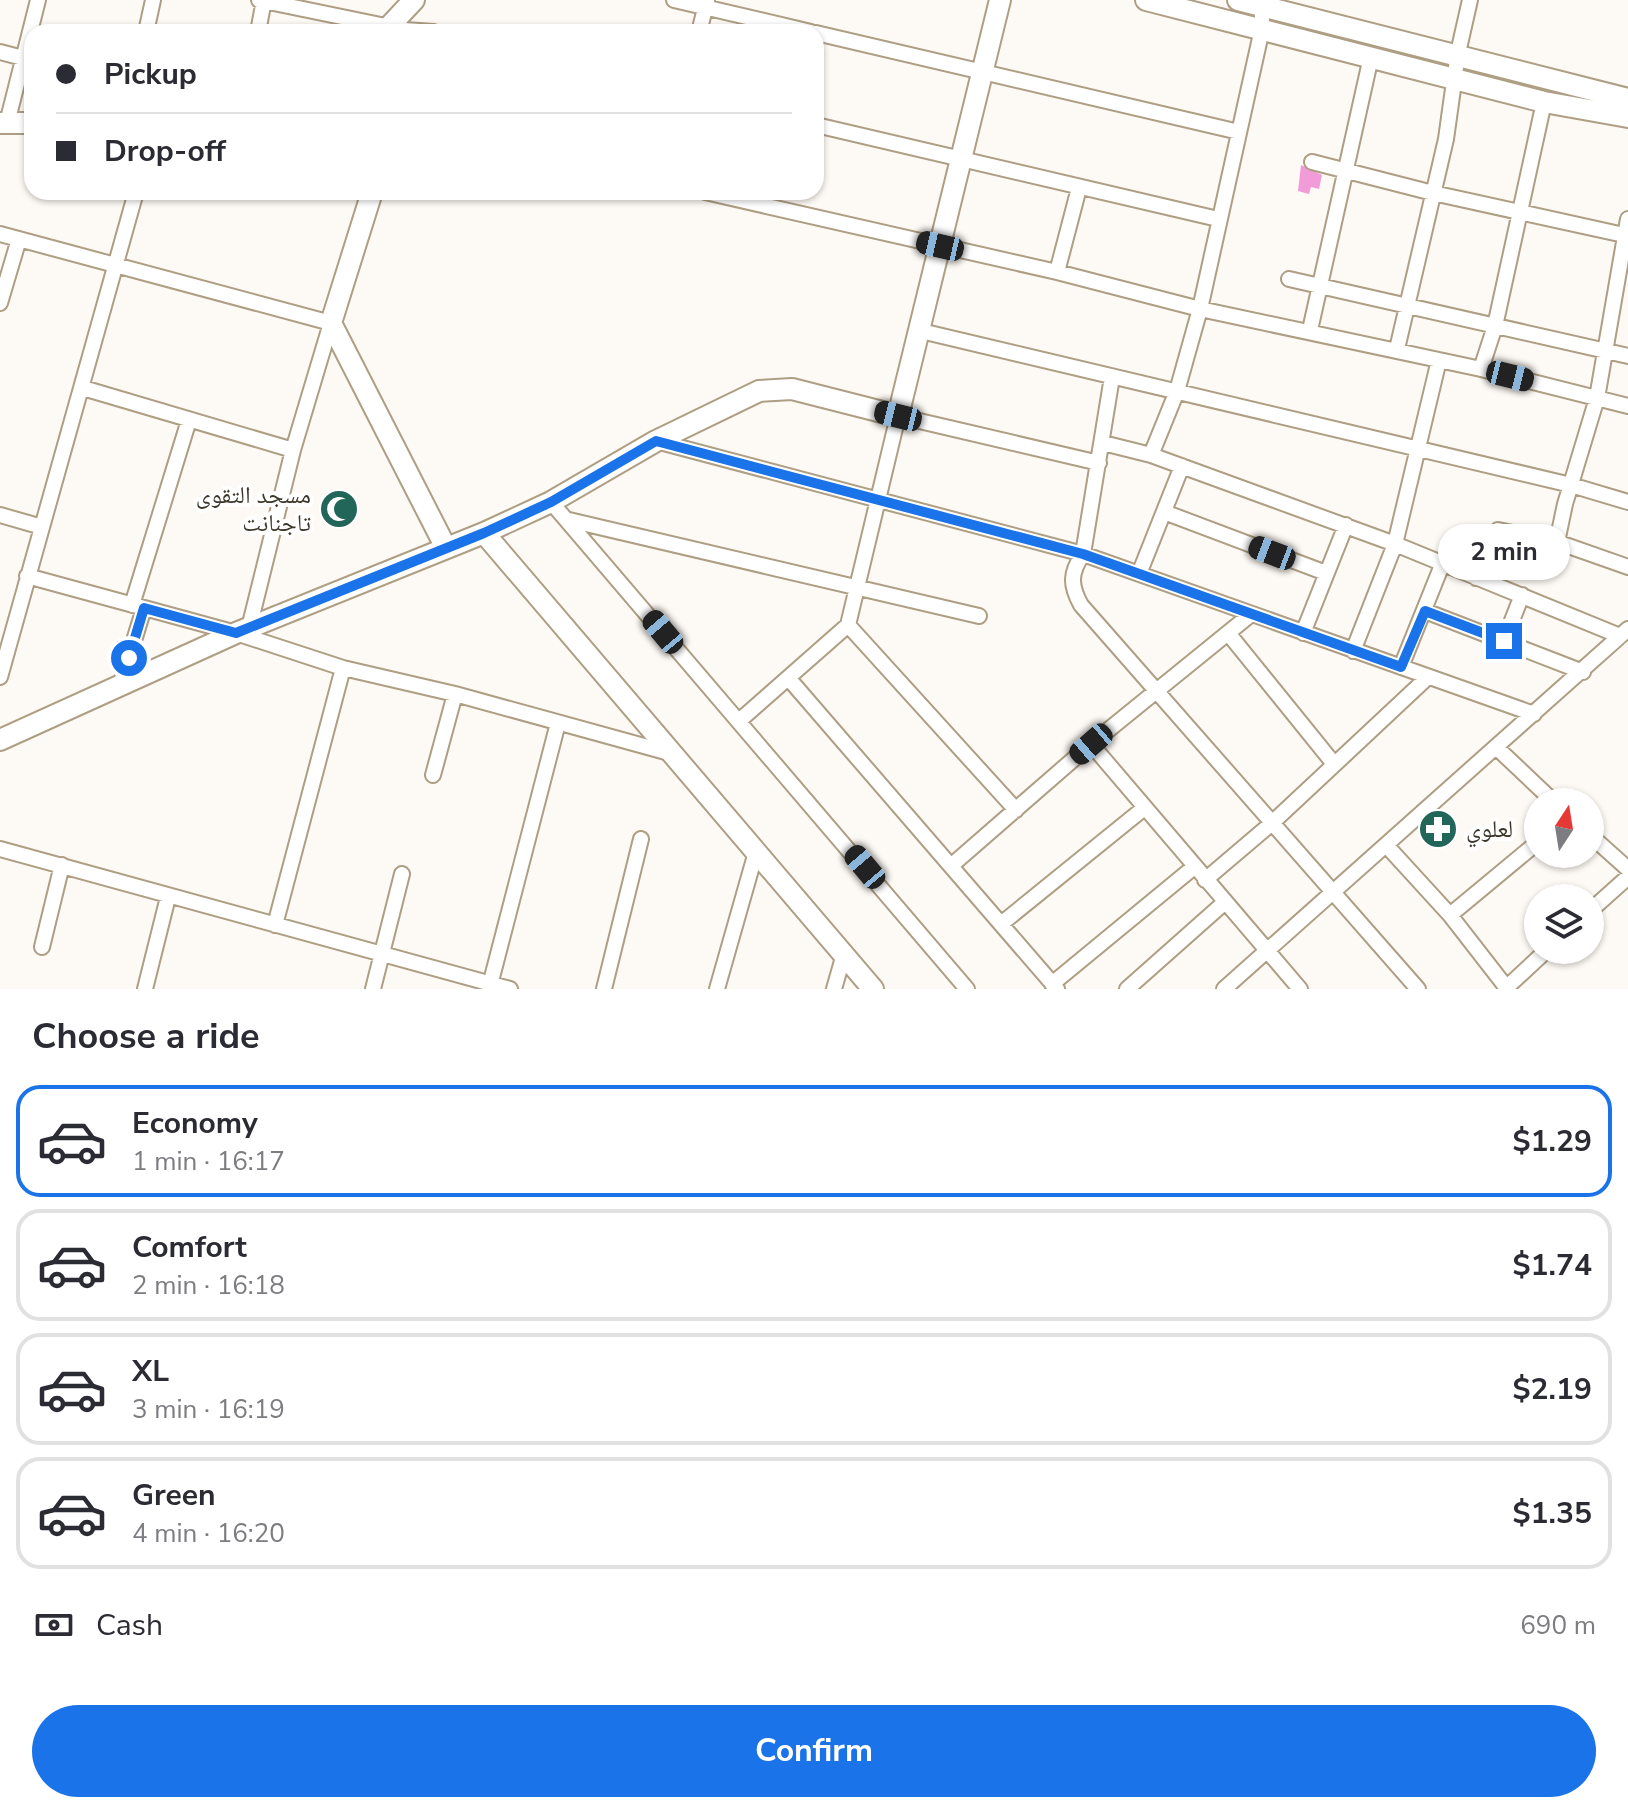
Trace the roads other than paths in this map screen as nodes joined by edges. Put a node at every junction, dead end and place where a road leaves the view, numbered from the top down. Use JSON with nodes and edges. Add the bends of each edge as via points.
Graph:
{"nodes":[{"id":1,"x":38,"y":0,"type":"edge"},
{"id":2,"x":153,"y":0,"type":"edge"},
{"id":3,"x":262,"y":0,"type":"edge"},
{"id":4,"x":414,"y":0,"type":"edge"},
{"id":5,"x":674,"y":0,"type":"edge"},
{"id":6,"x":1000,"y":0,"type":"edge"},
{"id":7,"x":1146,"y":0,"type":"edge"},
{"id":8,"x":1238,"y":0,"type":"edge"},
{"id":9,"x":1470,"y":0,"type":"edge"},
{"id":10,"x":1262,"y":3,"type":"edge"},
{"id":11,"x":706,"y":4,"type":"edge"},
{"id":12,"x":32,"y":24,"type":"edge"},
{"id":13,"x":148,"y":24,"type":"edge"},
{"id":14,"x":259,"y":24,"type":"edge"},
{"id":15,"x":368,"y":24,"type":"edge"},
{"id":16,"x":399,"y":24,"type":"edge"},
{"id":17,"x":701,"y":24,"type":"edge"},
{"id":18,"x":780,"y":24,"type":"edge"},
{"id":19,"x":1262,"y":29,"type":"junction"},
{"id":20,"x":824,"y":36,"type":"edge"},
{"id":21,"x":0,"y":52,"type":"edge"},
{"id":22,"x":1458,"y":53,"type":"junction"},
{"id":23,"x":24,"y":54,"type":"edge"},
{"id":24,"x":1371,"y":57,"type":"junction"},
{"id":25,"x":23,"y":58,"type":"junction"},
{"id":26,"x":982,"y":73,"type":"junction"},
{"id":27,"x":1456,"y":78,"type":"junction"},
{"id":28,"x":1628,"y":99,"type":"edge"},
{"id":29,"x":1544,"y":102,"type":"junction"},
{"id":30,"x":1628,"y":117,"type":"edge"},
{"id":31,"x":4,"y":123,"type":"edge"},
{"id":32,"x":824,"y":127,"type":"edge"},
{"id":33,"x":1239,"y":132,"type":"junction"},
{"id":34,"x":961,"y":159,"type":"junction"},
{"id":35,"x":1312,"y":162,"type":"dead end"},
{"id":36,"x":1346,"y":172,"type":"junction"},
{"id":37,"x":1079,"y":188,"type":"junction"},
{"id":38,"x":1433,"y":193,"type":"junction"},
{"id":39,"x":133,"y":200,"type":"edge"},
{"id":40,"x":368,"y":200,"type":"edge"},
{"id":41,"x":740,"y":200,"type":"edge"},
{"id":42,"x":1519,"y":212,"type":"junction"},
{"id":43,"x":1218,"y":219,"type":"junction"},
{"id":44,"x":1628,"y":219,"type":"edge"},
{"id":45,"x":0,"y":234,"type":"edge"},
{"id":46,"x":1624,"y":235,"type":"junction"},
{"id":47,"x":19,"y":239,"type":"junction"},
{"id":48,"x":940,"y":246,"type":"junction"},
{"id":49,"x":113,"y":265,"type":"junction"},
{"id":50,"x":1057,"y":272,"type":"junction"},
{"id":51,"x":1289,"y":279,"type":"dead end"},
{"id":52,"x":1320,"y":286,"type":"junction"},
{"id":53,"x":0,"y":303,"type":"edge"},
{"id":54,"x":1407,"y":307,"type":"junction"},
{"id":55,"x":1200,"y":309,"type":"junction"},
{"id":56,"x":331,"y":323,"type":"junction"},
{"id":57,"x":1495,"y":326,"type":"junction"},
{"id":58,"x":1310,"y":330,"type":"junction"},
{"id":59,"x":921,"y":331,"type":"junction"},
{"id":60,"x":1397,"y":349,"type":"junction"},
{"id":61,"x":1607,"y":352,"type":"junction"},
{"id":62,"x":1628,"y":356,"type":"edge"},
{"id":63,"x":1439,"y":360,"type":"junction"},
{"id":64,"x":1481,"y":369,"type":"junction"},
{"id":65,"x":1112,"y":377,"type":"junction"},
{"id":66,"x":83,"y":388,"type":"junction"},
{"id":67,"x":1177,"y":391,"type":"junction"},
{"id":68,"x":1597,"y":398,"type":"junction"},
{"id":69,"x":1628,"y":406,"type":"edge"},
{"id":70,"x":898,"y":416,"type":"junction"},
{"id":71,"x":189,"y":420,"type":"junction"},
{"id":72,"x":656,"y":441,"type":"junction"},
{"id":73,"x":1103,"y":443,"type":"junction"},
{"id":74,"x":293,"y":450,"type":"junction"},
{"id":75,"x":1418,"y":450,"type":"junction"},
{"id":76,"x":1151,"y":455,"type":"junction"},
{"id":77,"x":1099,"y":463,"type":"junction"},
{"id":78,"x":1182,"y":466,"type":"junction"},
{"id":79,"x":1571,"y":485,"type":"junction"},
{"id":80,"x":879,"y":498,"type":"junction"},
{"id":81,"x":551,"y":502,"type":"junction"},
{"id":82,"x":1628,"y":502,"type":"edge"},
{"id":83,"x":1164,"y":512,"type":"junction"},
{"id":84,"x":0,"y":515,"type":"edge"},
{"id":85,"x":569,"y":520,"type":"junction"},
{"id":86,"x":1346,"y":525,"type":"junction"},
{"id":87,"x":42,"y":527,"type":"junction"},
{"id":88,"x":484,"y":533,"type":"junction"},
{"id":89,"x":1557,"y":542,"type":"junction"},
{"id":90,"x":1395,"y":544,"type":"junction"},
{"id":91,"x":446,"y":548,"type":"junction"},
{"id":92,"x":1083,"y":554,"type":"junction"},
{"id":93,"x":1442,"y":565,"type":"junction"},
{"id":94,"x":1628,"y":567,"type":"edge"},
{"id":95,"x":1326,"y":573,"type":"junction"},
{"id":96,"x":1139,"y":574,"type":"junction"},
{"id":97,"x":27,"y":576,"type":"junction"},
{"id":98,"x":1476,"y":578,"type":"junction"},
{"id":99,"x":859,"y":588,"type":"junction"},
{"id":100,"x":1522,"y":595,"type":"junction"},
{"id":101,"x":138,"y":606,"type":"junction"},
{"id":102,"x":1425,"y":611,"type":"junction"},
{"id":103,"x":1250,"y":615,"type":"junction"},
{"id":104,"x":979,"y":616,"type":"dead end"},
{"id":105,"x":848,"y":625,"type":"junction"},
{"id":106,"x":242,"y":631,"type":"junction"},
{"id":107,"x":1228,"y":633,"type":"junction"},
{"id":108,"x":1303,"y":633,"type":"junction"},
{"id":109,"x":1624,"y":633,"type":"edge"},
{"id":110,"x":4,"y":641,"type":"edge"},
{"id":111,"x":1504,"y":641,"type":"junction"},
{"id":112,"x":1353,"y":651,"type":"junction"},
{"id":113,"x":1401,"y":667,"type":"junction"},
{"id":114,"x":343,"y":668,"type":"junction"},
{"id":115,"x":1583,"y":672,"type":"junction"},
{"id":116,"x":0,"y":677,"type":"edge"},
{"id":117,"x":1428,"y":677,"type":"junction"},
{"id":118,"x":790,"y":680,"type":"junction"},
{"id":119,"x":121,"y":683,"type":"junction"},
{"id":120,"x":1158,"y":690,"type":"junction"},
{"id":121,"x":455,"y":694,"type":"junction"},
{"id":122,"x":1534,"y":714,"type":"junction"},
{"id":123,"x":739,"y":721,"type":"junction"},
{"id":124,"x":558,"y":723,"type":"junction"},
{"id":125,"x":0,"y":740,"type":"edge"},
{"id":126,"x":1091,"y":744,"type":"junction"},
{"id":127,"x":1497,"y":748,"type":"junction"},
{"id":128,"x":677,"y":755,"type":"junction"},
{"id":129,"x":1334,"y":764,"type":"junction"},
{"id":130,"x":433,"y":775,"type":"dead end"},
{"id":131,"x":1539,"y":788,"type":"edge"},
{"id":132,"x":1143,"y":809,"type":"junction"},
{"id":133,"x":1016,"y":810,"type":"junction"},
{"id":134,"x":1272,"y":823,"type":"junction"},
{"id":135,"x":641,"y":839,"type":"dead end"},
{"id":136,"x":1386,"y":845,"type":"junction"},
{"id":137,"x":1604,"y":848,"type":"edge"},
{"id":138,"x":0,"y":849,"type":"edge"},
{"id":139,"x":756,"y":852,"type":"junction"},
{"id":140,"x":1524,"y":854,"type":"edge"},
{"id":141,"x":62,"y":865,"type":"junction"},
{"id":142,"x":952,"y":865,"type":"junction"},
{"id":143,"x":1194,"y":867,"type":"junction"},
{"id":144,"x":1628,"y":869,"type":"edge"},
{"id":145,"x":402,"y":874,"type":"dead end"},
{"id":146,"x":1628,"y":877,"type":"edge"},
{"id":147,"x":1205,"y":880,"type":"junction"},
{"id":148,"x":1333,"y":890,"type":"junction"},
{"id":149,"x":168,"y":897,"type":"junction"},
{"id":150,"x":1604,"y":898,"type":"edge"},
{"id":151,"x":1225,"y":902,"type":"junction"},
{"id":152,"x":1450,"y":915,"type":"junction"},
{"id":153,"x":1001,"y":924,"type":"junction"},
{"id":154,"x":275,"y":925,"type":"junction"},
{"id":155,"x":42,"y":947,"type":"dead end"},
{"id":156,"x":1267,"y":949,"type":"junction"},
{"id":157,"x":844,"y":954,"type":"junction"},
{"id":158,"x":383,"y":955,"type":"junction"},
{"id":159,"x":1532,"y":964,"type":"edge"},
{"id":160,"x":490,"y":986,"type":"edge"},
{"id":161,"x":1055,"y":986,"type":"edge"},
{"id":162,"x":1506,"y":988,"type":"edge"},
{"id":163,"x":145,"y":989,"type":"edge"},
{"id":164,"x":373,"y":989,"type":"edge"},
{"id":165,"x":510,"y":989,"type":"edge"},
{"id":166,"x":604,"y":989,"type":"edge"},
{"id":167,"x":717,"y":989,"type":"edge"},
{"id":168,"x":834,"y":989,"type":"edge"},
{"id":169,"x":873,"y":989,"type":"edge"},
{"id":170,"x":967,"y":989,"type":"edge"},
{"id":171,"x":1127,"y":989,"type":"edge"},
{"id":172,"x":1224,"y":989,"type":"edge"},
{"id":173,"x":1300,"y":989,"type":"edge"},
{"id":174,"x":1418,"y":989,"type":"edge"}],
"edges":[{"from":1,"to":12,"type":"street"},
{"from":2,"to":13,"type":"street"},
{"from":3,"to":14,"type":"street"},
{"from":3,"to":15,"type":"street"},
{"from":4,"to":16,"type":"street"},
{"from":5,"to":11,"type":"street"},
{"from":6,"to":26,"type":"street"},
{"from":7,"to":19,"type":"street"},
{"from":8,"to":10,"type":"street"},
{"from":9,"to":22,"type":"street"},
{"from":10,"to":19,"type":"street"},
{"from":10,"to":22,"type":"street"},
{"from":11,"to":17,"type":"street"},
{"from":11,"to":18,"type":"street"},
{"from":19,"to":24,"type":"street"},
{"from":19,"to":33,"type":"street"},
{"from":20,"to":26,"type":"street"},
{"from":21,"to":25,"type":"street"},
{"from":22,"to":27,"type":"street"},
{"from":22,"to":28,"type":"street"},
{"from":23,"to":25,"type":"street"},
{"from":24,"to":27,"type":"street"},
{"from":24,"to":36,"type":"street"},
{"from":25,"to":31,"type":"street"},
{"from":26,"to":33,"type":"street"},
{"from":26,"to":34,"type":"street"},
{"from":27,"to":29,"type":"street"},
{"from":27,"to":38,"type":"street"},
{"from":29,"to":30,"type":"street"},
{"from":29,"to":42,"type":"street"},
{"from":32,"to":34,"type":"street"},
{"from":33,"to":43,"type":"street"},
{"from":34,"to":37,"type":"street"},
{"from":34,"to":48,"type":"street"},
{"from":35,"to":36,"type":"street"},
{"from":36,"to":38,"type":"street"},
{"from":36,"to":52,"type":"street"},
{"from":37,"to":43,"type":"street"},
{"from":37,"to":50,"type":"street"},
{"from":38,"to":42,"type":"street"},
{"from":38,"to":54,"type":"street"},
{"from":39,"to":49,"type":"street"},
{"from":40,"to":56,"type":"street"},
{"from":41,"to":48,"type":"street"},
{"from":42,"to":46,"type":"street"},
{"from":42,"to":57,"type":"street"},
{"from":43,"to":55,"type":"street"},
{"from":44,"to":46,"type":"street"},
{"from":45,"to":47,"type":"street"},
{"from":46,"to":61,"type":"street"},
{"from":47,"to":49,"type":"street"},
{"from":47,"to":53,"type":"street"},
{"from":48,"to":50,"type":"street"},
{"from":48,"to":59,"type":"street"},
{"from":49,"to":56,"type":"street"},
{"from":49,"to":66,"type":"street"},
{"from":50,"to":55,"type":"street"},
{"from":51,"to":52,"type":"street"},
{"from":52,"to":54,"type":"street"},
{"from":52,"to":58,"type":"street"},
{"from":54,"to":57,"type":"street"},
{"from":54,"to":60,"type":"street"},
{"from":55,"to":58,"type":"street"},
{"from":55,"to":67,"type":"street"},
{"from":56,"to":74,"type":"street"},
{"from":56,"to":91,"type":"street"},
{"from":57,"to":61,"type":"street"},
{"from":57,"to":64,"type":"street"},
{"from":58,"to":60,"type":"street"},
{"from":59,"to":65,"type":"street"},
{"from":59,"to":70,"type":"street"},
{"from":60,"to":63,"type":"street"},
{"from":61,"to":62,"type":"street"},
{"from":61,"to":68,"type":"street"},
{"from":63,"to":64,"type":"street"},
{"from":63,"to":75,"type":"street"},
{"from":64,"to":68,"type":"street"},
{"from":65,"to":67,"type":"street"},
{"from":65,"to":73,"type":"street"},
{"from":66,"to":71,"type":"street"},
{"from":66,"to":87,"type":"street"},
{"from":67,"to":75,"type":"street"},
{"from":67,"to":76,"type":"street"},
{"from":68,"to":69,"type":"street"},
{"from":68,"to":79,"type":"street"},
{"from":70,"to":72,"type":"street","via":[[772,387]]},
{"from":70,"to":77,"type":"street"},
{"from":70,"to":80,"type":"street"},
{"from":71,"to":74,"type":"street"},
{"from":71,"to":101,"type":"street"},
{"from":72,"to":80,"type":"street"},
{"from":72,"to":81,"type":"street"},
{"from":73,"to":76,"type":"street"},
{"from":73,"to":77,"type":"street"},
{"from":74,"to":106,"type":"street"},
{"from":75,"to":79,"type":"street"},
{"from":75,"to":90,"type":"street"},
{"from":76,"to":78,"type":"street"},
{"from":77,"to":92,"type":"street"},
{"from":78,"to":83,"type":"street"},
{"from":78,"to":86,"type":"street"},
{"from":79,"to":82,"type":"street"},
{"from":79,"to":89,"type":"street"},
{"from":80,"to":92,"type":"street"},
{"from":80,"to":99,"type":"street"},
{"from":81,"to":85,"type":"street"},
{"from":81,"to":88,"type":"street"},
{"from":83,"to":95,"type":"street"},
{"from":83,"to":96,"type":"street"},
{"from":84,"to":87,"type":"street"},
{"from":85,"to":99,"type":"street"},
{"from":85,"to":123,"type":"street"},
{"from":86,"to":90,"type":"street"},
{"from":86,"to":95,"type":"street"},
{"from":87,"to":97,"type":"street"},
{"from":88,"to":91,"type":"street"},
{"from":88,"to":128,"type":"street"},
{"from":89,"to":94,"type":"street"},
{"from":89,"to":98,"type":"street","via":[[1498,530]]},
{"from":90,"to":93,"type":"street"},
{"from":90,"to":112,"type":"street"},
{"from":91,"to":106,"type":"street"},
{"from":92,"to":96,"type":"street"},
{"from":92,"to":120,"type":"street","via":[[1072,579],[1081,605]]},
{"from":93,"to":98,"type":"street"},
{"from":93,"to":102,"type":"street"},
{"from":95,"to":108,"type":"street"},
{"from":96,"to":103,"type":"street"},
{"from":97,"to":101,"type":"street"},
{"from":97,"to":110,"type":"street"},
{"from":98,"to":100,"type":"street"},
{"from":99,"to":104,"type":"street"},
{"from":99,"to":105,"type":"street"},
{"from":100,"to":109,"type":"street"},
{"from":100,"to":111,"type":"street"},
{"from":101,"to":106,"type":"street"},
{"from":101,"to":119,"type":"street"},
{"from":102,"to":111,"type":"street"},
{"from":102,"to":113,"type":"street"},
{"from":103,"to":107,"type":"street"},
{"from":103,"to":108,"type":"street"},
{"from":105,"to":118,"type":"street"},
{"from":105,"to":133,"type":"street"},
{"from":106,"to":114,"type":"street"},
{"from":106,"to":119,"type":"street"},
{"from":107,"to":120,"type":"street"},
{"from":107,"to":129,"type":"street"},
{"from":108,"to":112,"type":"street"},
{"from":109,"to":115,"type":"street"},
{"from":110,"to":116,"type":"street"},
{"from":111,"to":115,"type":"street"},
{"from":112,"to":113,"type":"street"},
{"from":113,"to":117,"type":"street"},
{"from":114,"to":121,"type":"street"},
{"from":114,"to":154,"type":"street"},
{"from":115,"to":122,"type":"street"},
{"from":117,"to":122,"type":"street"},
{"from":117,"to":129,"type":"street"},
{"from":118,"to":123,"type":"street"},
{"from":118,"to":142,"type":"street"},
{"from":119,"to":125,"type":"street"},
{"from":120,"to":126,"type":"street"},
{"from":120,"to":134,"type":"street"},
{"from":121,"to":124,"type":"street"},
{"from":121,"to":130,"type":"street"},
{"from":122,"to":127,"type":"street"},
{"from":123,"to":170,"type":"street"},
{"from":124,"to":128,"type":"street"},
{"from":124,"to":160,"type":"street"},
{"from":126,"to":132,"type":"street"},
{"from":126,"to":133,"type":"street"},
{"from":127,"to":131,"type":"street"},
{"from":127,"to":136,"type":"street"},
{"from":128,"to":139,"type":"street"},
{"from":129,"to":134,"type":"street"},
{"from":132,"to":143,"type":"street"},
{"from":132,"to":153,"type":"street"},
{"from":133,"to":142,"type":"street"},
{"from":134,"to":147,"type":"street"},
{"from":134,"to":148,"type":"street"},
{"from":135,"to":166,"type":"street"},
{"from":136,"to":148,"type":"street"},
{"from":136,"to":152,"type":"street"},
{"from":137,"to":144,"type":"street"},
{"from":138,"to":141,"type":"street"},
{"from":139,"to":157,"type":"street"},
{"from":139,"to":167,"type":"street"},
{"from":140,"to":152,"type":"street"},
{"from":141,"to":149,"type":"street"},
{"from":141,"to":155,"type":"street"},
{"from":142,"to":153,"type":"street"},
{"from":143,"to":147,"type":"street"},
{"from":143,"to":161,"type":"street"},
{"from":145,"to":158,"type":"street"},
{"from":146,"to":150,"type":"street"},
{"from":147,"to":151,"type":"street"},
{"from":148,"to":156,"type":"street"},
{"from":148,"to":174,"type":"street"},
{"from":149,"to":154,"type":"street"},
{"from":149,"to":163,"type":"street"},
{"from":151,"to":156,"type":"street"},
{"from":151,"to":171,"type":"street"},
{"from":152,"to":162,"type":"street"},
{"from":153,"to":161,"type":"street"},
{"from":154,"to":158,"type":"street"},
{"from":156,"to":172,"type":"street"},
{"from":156,"to":173,"type":"street"},
{"from":157,"to":168,"type":"street"},
{"from":157,"to":169,"type":"street"},
{"from":158,"to":160,"type":"street"},
{"from":158,"to":164,"type":"street"},
{"from":159,"to":162,"type":"street"},
{"from":160,"to":165,"type":"street"}]}
